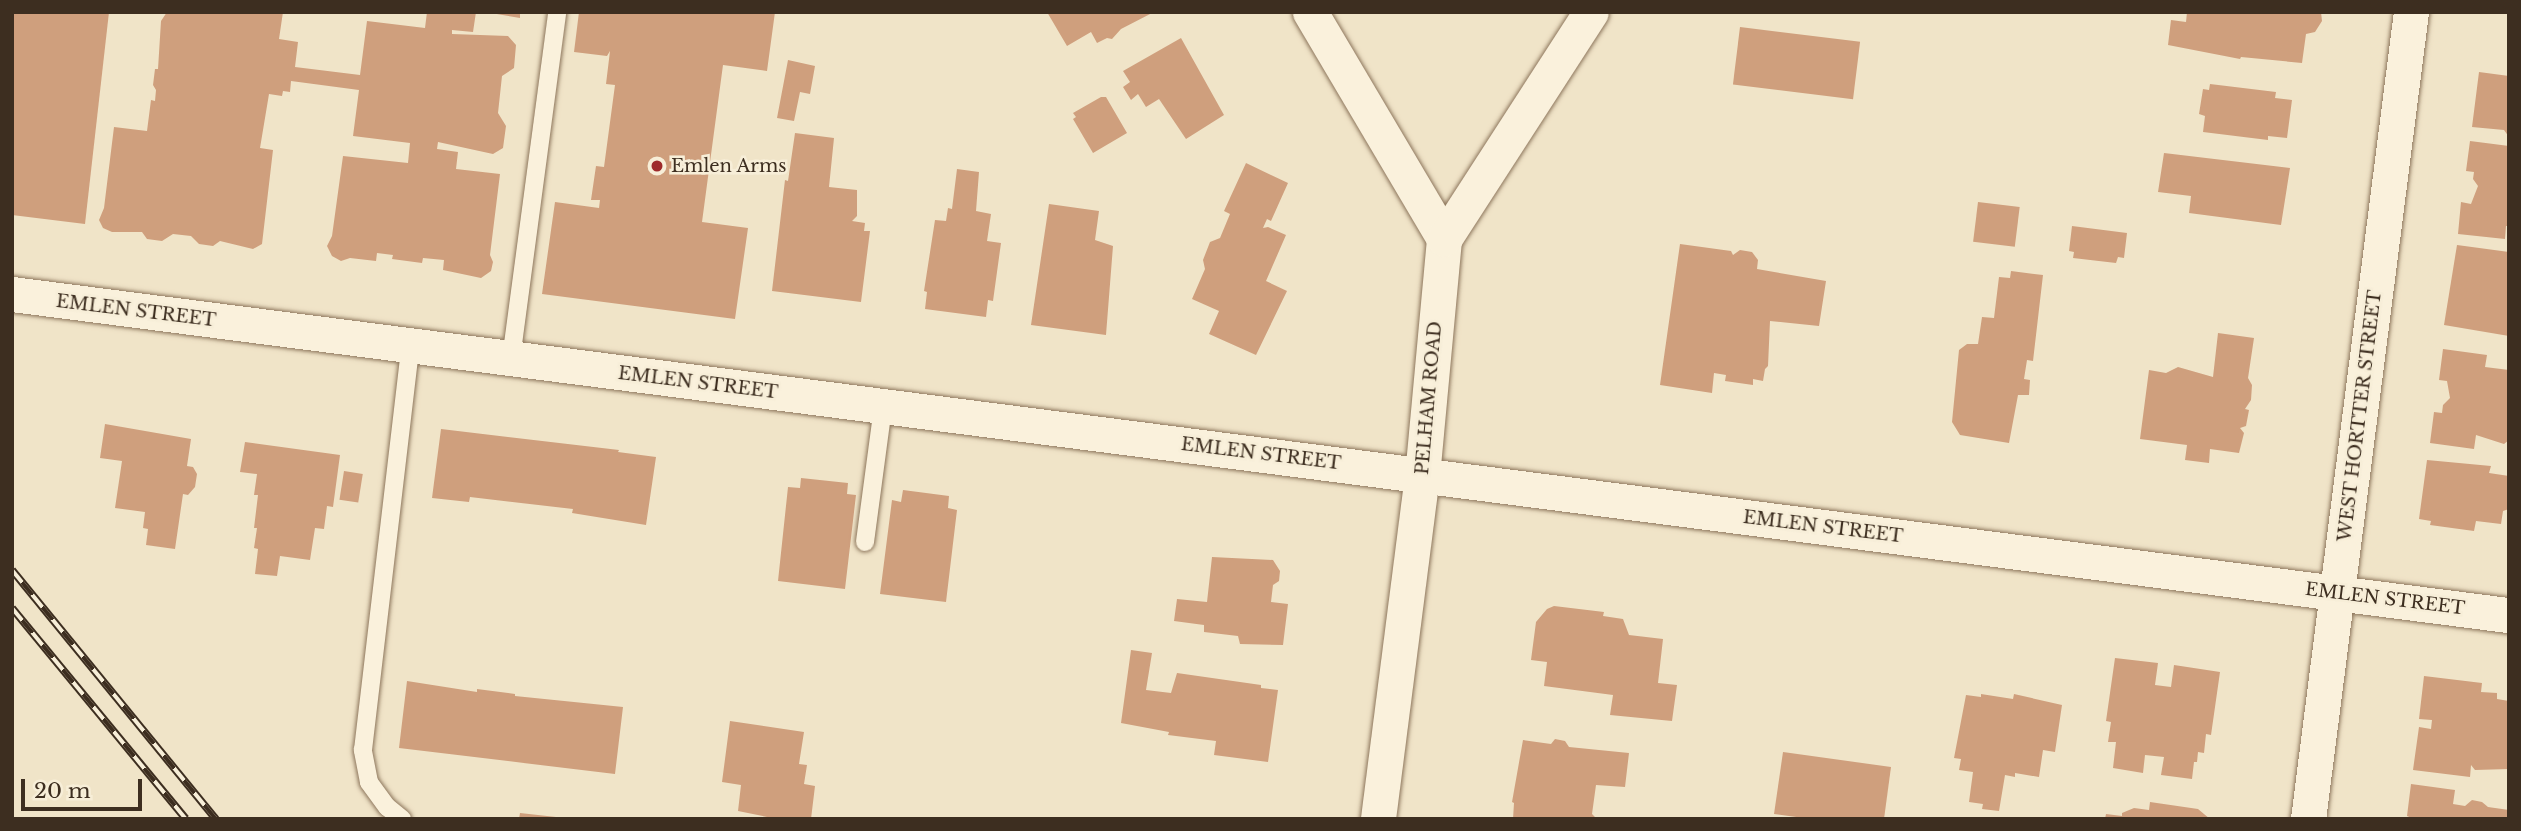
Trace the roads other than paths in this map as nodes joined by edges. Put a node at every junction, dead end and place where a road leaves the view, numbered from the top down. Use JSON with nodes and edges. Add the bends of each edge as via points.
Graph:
{"nodes":[{"id":1,"x":557,"y":12,"type":"edge"},
{"id":2,"x":1310,"y":12,"type":"edge"},
{"id":3,"x":1591,"y":12,"type":"edge"},
{"id":4,"x":2411,"y":12,"type":"edge"},
{"id":5,"x":1444,"y":239,"type":"junction"},
{"id":6,"x":12,"y":295,"type":"edge"},
{"id":7,"x":410,"y":346,"type":"junction"},
{"id":8,"x":511,"y":359,"type":"junction"},
{"id":9,"x":883,"y":407,"type":"junction"},
{"id":10,"x":1422,"y":475,"type":"junction"},
{"id":11,"x":865,"y":542,"type":"dead end"},
{"id":12,"x":2337,"y":593,"type":"junction"},
{"id":13,"x":2509,"y":615,"type":"edge"},
{"id":14,"x":402,"y":819,"type":"edge"},
{"id":15,"x":1378,"y":819,"type":"edge"},
{"id":16,"x":2308,"y":819,"type":"edge"}],
"edges":[{"from":1,"to":8,"type":"lane"},
{"from":2,"to":5,"type":"street"},
{"from":3,"to":5,"type":"street"},
{"from":4,"to":12,"type":"street","name":"WEST HORTTER STREET"},
{"from":5,"to":10,"type":"street","name":"PELHAM ROAD"},
{"from":6,"to":7,"type":"street","name":"EMLEN STREET"},
{"from":7,"to":8,"type":"street","name":"EMLEN STREET"},
{"from":7,"to":14,"type":"lane","via":[[363,750],[369,782]]},
{"from":8,"to":9,"type":"street","name":"EMLEN STREET"},
{"from":9,"to":10,"type":"street","name":"EMLEN STREET"},
{"from":9,"to":11,"type":"lane"},
{"from":10,"to":12,"type":"street","name":"EMLEN STREET"},
{"from":10,"to":15,"type":"street","name":"PELHAM ROAD"},
{"from":12,"to":13,"type":"street","name":"EMLEN STREET"},
{"from":12,"to":16,"type":"street","name":"WEST HORTTER STREET"}]}
